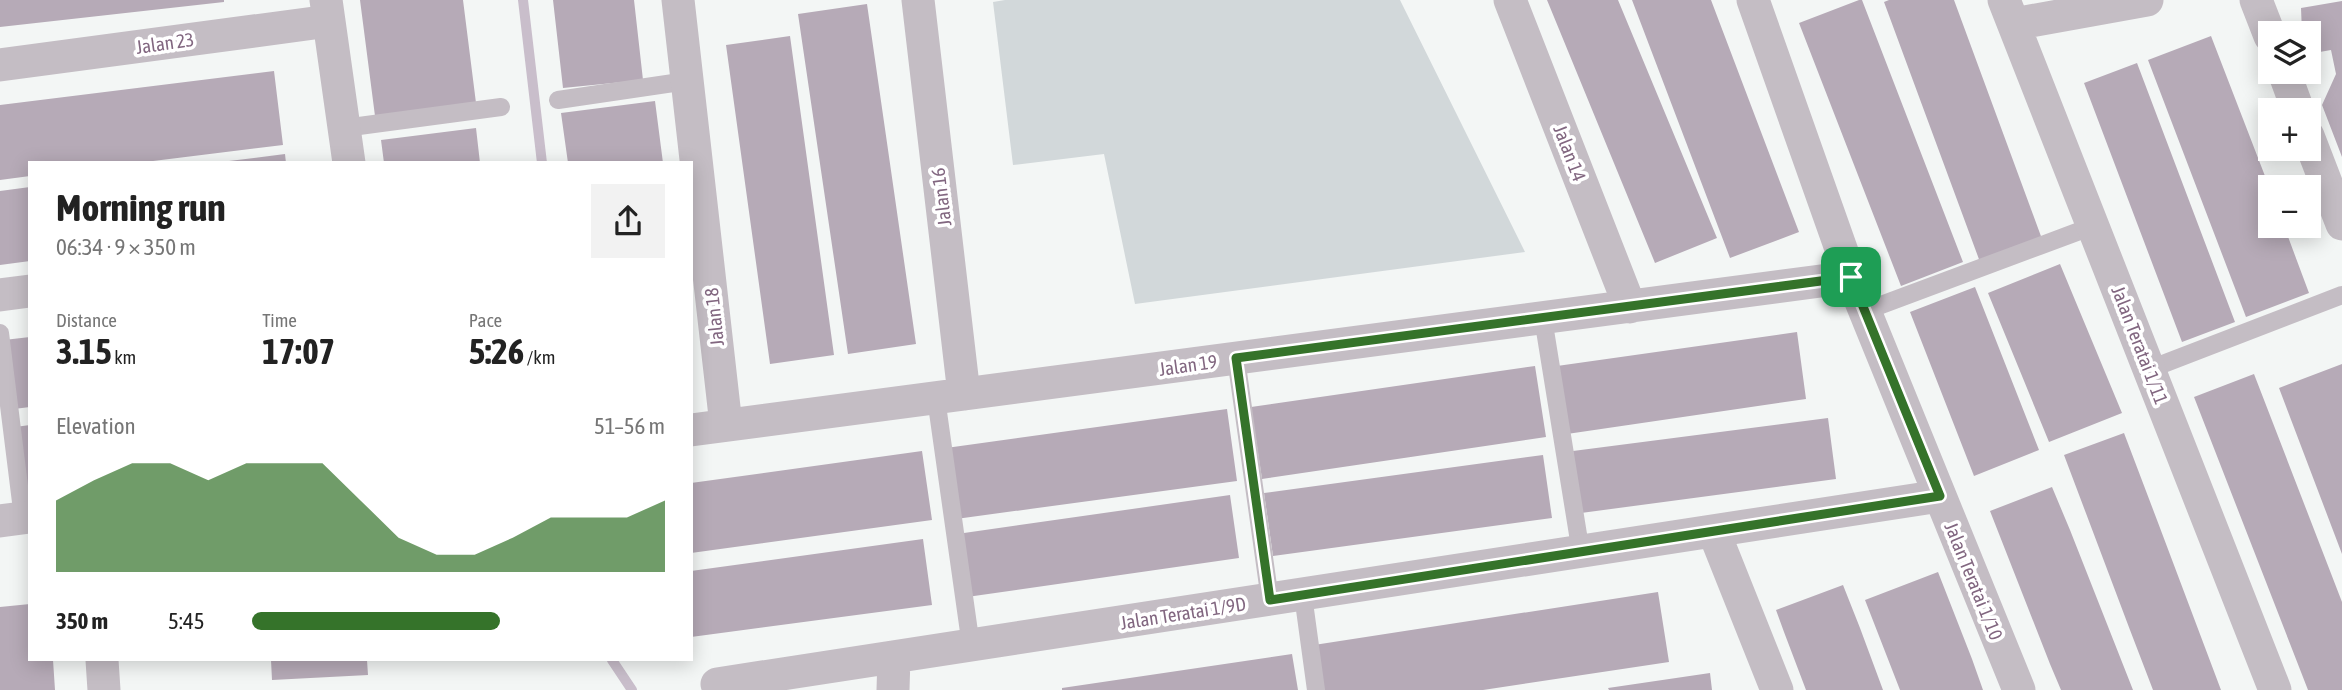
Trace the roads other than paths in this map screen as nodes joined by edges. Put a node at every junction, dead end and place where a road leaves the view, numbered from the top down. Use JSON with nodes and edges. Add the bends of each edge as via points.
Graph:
{"nodes":[{"id":1,"x":678,"y":0,"type":"edge"},
{"id":2,"x":918,"y":0,"type":"edge"},
{"id":3,"x":1510,"y":0,"type":"edge"},
{"id":4,"x":1753,"y":0,"type":"edge"},
{"id":5,"x":2147,"y":0,"type":"edge"},
{"id":6,"x":2256,"y":0,"type":"edge"},
{"id":7,"x":328,"y":10,"type":"edge"},
{"id":8,"x":2009,"y":12,"type":"edge"},
{"id":9,"x":2264,"y":21,"type":"edge"},
{"id":10,"x":0,"y":65,"type":"edge"},
{"id":11,"x":687,"y":81,"type":"junction"},
{"id":12,"x":558,"y":100,"type":"dead end"},
{"id":13,"x":501,"y":107,"type":"dead end"},
{"id":14,"x":344,"y":128,"type":"junction"},
{"id":15,"x":349,"y":161,"type":"edge"},
{"id":16,"x":2318,"y":161,"type":"edge"},
{"id":17,"x":2342,"y":224,"type":"edge"},
{"id":18,"x":2093,"y":226,"type":"junction"},
{"id":19,"x":1851,"y":277,"type":"junction"},
{"id":20,"x":28,"y":291,"type":"edge"},
{"id":21,"x":0,"y":295,"type":"edge"},
{"id":22,"x":2342,"y":295,"type":"edge"},
{"id":23,"x":1630,"y":307,"type":"junction"},
{"id":24,"x":1865,"y":311,"type":"junction"},
{"id":25,"x":1543,"y":318,"type":"junction"},
{"id":26,"x":0,"y":333,"type":"edge"},
{"id":27,"x":1236,"y":358,"type":"junction"},
{"id":28,"x":2150,"y":369,"type":"junction"},
{"id":29,"x":950,"y":396,"type":"junction"},
{"id":30,"x":726,"y":425,"type":"junction"},
{"id":31,"x":693,"y":430,"type":"edge"},
{"id":32,"x":1940,"y":496,"type":"junction"},
{"id":33,"x":18,"y":519,"type":"edge"},
{"id":34,"x":1714,"y":532,"type":"junction"},
{"id":35,"x":1581,"y":552,"type":"junction"},
{"id":36,"x":1303,"y":595,"type":"junction"},
{"id":37,"x":1270,"y":600,"type":"junction"},
{"id":38,"x":971,"y":646,"type":"junction"},
{"id":39,"x":894,"y":657,"type":"junction"},
{"id":40,"x":102,"y":661,"type":"edge"},
{"id":41,"x":718,"y":684,"type":"dead end"},
{"id":42,"x":104,"y":690,"type":"edge"},
{"id":43,"x":893,"y":690,"type":"edge"},
{"id":44,"x":1316,"y":690,"type":"edge"},
{"id":45,"x":1777,"y":690,"type":"edge"},
{"id":46,"x":2019,"y":690,"type":"edge"},
{"id":47,"x":2275,"y":690,"type":"edge"}],
"edges":[{"from":1,"to":11,"type":"street","name":"Jalan 18"},
{"from":2,"to":29,"type":"street","name":"Jalan 16"},
{"from":3,"to":23,"type":"street","name":"Jalan 14"},
{"from":4,"to":19,"type":"street","name":"Jalan Teratai 1/10"},
{"from":5,"to":8,"type":"street"},
{"from":6,"to":9,"type":"street"},
{"from":7,"to":10,"type":"street","name":"Jalan 23"},
{"from":7,"to":14,"type":"street"},
{"from":8,"to":18,"type":"street","name":"Jalan Teratai 1/11"},
{"from":11,"to":12,"type":"lane"},
{"from":11,"to":30,"type":"street","name":"Jalan 18"},
{"from":13,"to":14,"type":"lane"},
{"from":14,"to":15,"type":"street"},
{"from":16,"to":17,"type":"street"},
{"from":18,"to":24,"type":"lane"},
{"from":18,"to":28,"type":"street","name":"Jalan Teratai 1/11"},
{"from":19,"to":23,"type":"street","name":"Jalan 19"},
{"from":19,"to":24,"type":"street","name":"Jalan Teratai 1/10"},
{"from":20,"to":21,"type":"street"},
{"from":22,"to":28,"type":"lane"},
{"from":23,"to":25,"type":"street","name":"Jalan 19"},
{"from":24,"to":32,"type":"street","name":"Jalan Teratai 1/10"},
{"from":25,"to":27,"type":"street","name":"Jalan 19"},
{"from":25,"to":35,"type":"lane"},
{"from":26,"to":33,"type":"lane"},
{"from":27,"to":29,"type":"street","name":"Jalan 19"},
{"from":27,"to":37,"type":"lane"},
{"from":28,"to":47,"type":"street","name":"Jalan Teratai 1/11"},
{"from":29,"to":30,"type":"street","name":"Jalan 19"},
{"from":29,"to":38,"type":"lane"},
{"from":30,"to":31,"type":"street","name":"Jalan 19"},
{"from":32,"to":34,"type":"street","name":"Jalan Teratai 1/9D"},
{"from":32,"to":46,"type":"street","name":"Jalan Teratai 1/10"},
{"from":34,"to":35,"type":"street","name":"Jalan Teratai 1/9D"},
{"from":34,"to":45,"type":"street"},
{"from":35,"to":36,"type":"street","name":"Jalan Teratai 1/9D"},
{"from":36,"to":37,"type":"street","name":"Jalan Teratai 1/9D"},
{"from":36,"to":44,"type":"lane"},
{"from":37,"to":38,"type":"street","name":"Jalan Teratai 1/9D"},
{"from":38,"to":39,"type":"street","name":"Jalan Teratai 1/9D"},
{"from":39,"to":41,"type":"street","name":"Jalan Teratai 1/9D"},
{"from":39,"to":43,"type":"street"},
{"from":40,"to":42,"type":"street"}]}
